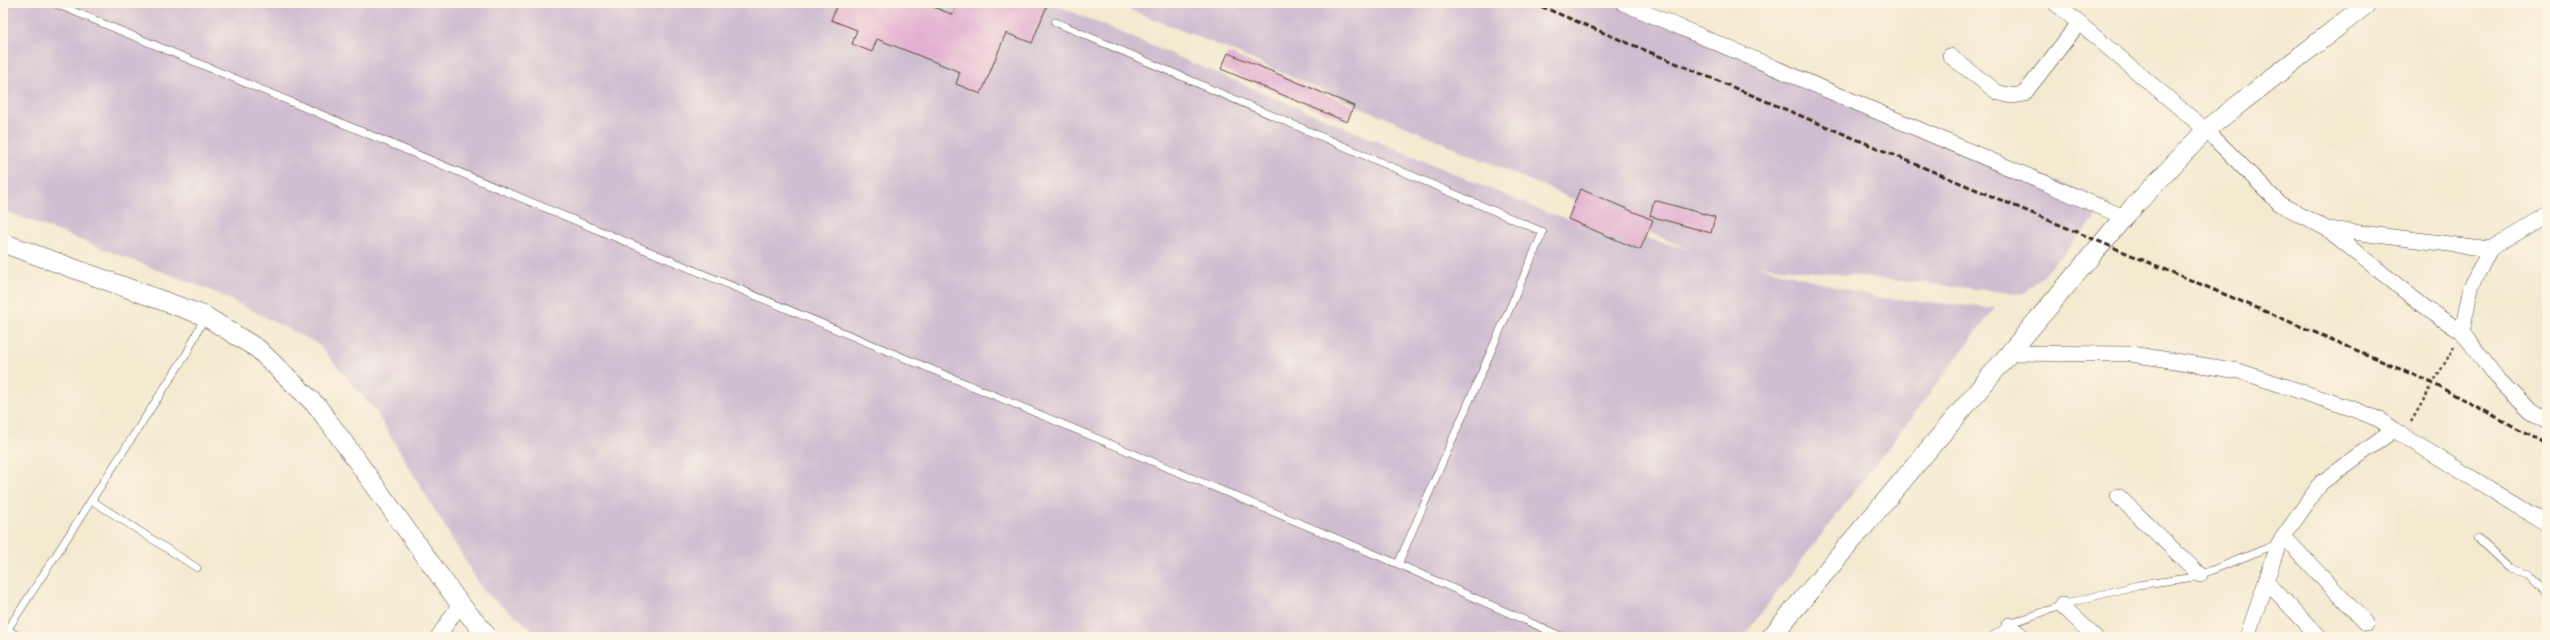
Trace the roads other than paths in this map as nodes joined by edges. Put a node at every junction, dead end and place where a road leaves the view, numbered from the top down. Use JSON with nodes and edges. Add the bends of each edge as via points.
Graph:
{"nodes":[{"id":1,"x":54,"y":3,"type":"edge"},
{"id":2,"x":1623,"y":3,"type":"edge"},
{"id":3,"x":2055,"y":3,"type":"edge"},
{"id":4,"x":2368,"y":3,"type":"edge"},
{"id":5,"x":1055,"y":22,"type":"dead end"},
{"id":6,"x":2079,"y":23,"type":"junction"},
{"id":7,"x":1950,"y":56,"type":"dead end"},
{"id":8,"x":2206,"y":130,"type":"junction"},
{"id":9,"x":2547,"y":215,"type":"edge"},
{"id":10,"x":2124,"y":217,"type":"junction"},
{"id":11,"x":2328,"y":229,"type":"junction"},
{"id":12,"x":3,"y":243,"type":"edge"},
{"id":13,"x":2490,"y":249,"type":"junction"},
{"id":14,"x":205,"y":316,"type":"junction"},
{"id":15,"x":2462,"y":332,"type":"junction"},
{"id":16,"x":2009,"y":353,"type":"junction"},
{"id":17,"x":2547,"y":422,"type":"edge"},
{"id":18,"x":2399,"y":433,"type":"junction"},
{"id":19,"x":2118,"y":496,"type":"dead end"},
{"id":20,"x":91,"y":500,"type":"junction"},
{"id":21,"x":2547,"y":524,"type":"edge"},
{"id":22,"x":2478,"y":539,"type":"dead end"},
{"id":23,"x":2282,"y":540,"type":"junction"},
{"id":24,"x":1398,"y":564,"type":"junction"},
{"id":25,"x":197,"y":568,"type":"dead end"},
{"id":26,"x":2200,"y":575,"type":"junction"},
{"id":27,"x":2267,"y":582,"type":"junction"},
{"id":28,"x":2547,"y":594,"type":"edge"},
{"id":29,"x":460,"y":604,"type":"junction"},
{"id":30,"x":2062,"y":605,"type":"junction"},
{"id":31,"x":2366,"y":623,"type":"dead end"},
{"id":32,"x":2009,"y":625,"type":"junction"},
{"id":33,"x":6,"y":634,"type":"edge"},
{"id":34,"x":438,"y":637,"type":"edge"},
{"id":35,"x":488,"y":637,"type":"edge"},
{"id":36,"x":1563,"y":637,"type":"edge"},
{"id":37,"x":1771,"y":637,"type":"edge"},
{"id":38,"x":1991,"y":637,"type":"edge"},
{"id":39,"x":2023,"y":637,"type":"edge"},
{"id":40,"x":2095,"y":637,"type":"edge"},
{"id":41,"x":2247,"y":637,"type":"edge"},
{"id":42,"x":2318,"y":637,"type":"edge"}],
"edges":[{"from":1,"to":24,"type":"lane"},
{"from":2,"to":10,"type":"street"},
{"from":3,"to":6,"type":"street"},
{"from":4,"to":8,"type":"street"},
{"from":5,"to":24,"type":"lane","via":[[1543,232]]},
{"from":6,"to":7,"type":"street","via":[[2024,94],[2011,96],[1997,92]]},
{"from":6,"to":8,"type":"street"},
{"from":8,"to":10,"type":"street"},
{"from":8,"to":11,"type":"street","via":[[2280,204]]},
{"from":9,"to":13,"type":"street"},
{"from":10,"to":16,"type":"street"},
{"from":11,"to":13,"type":"street"},
{"from":11,"to":15,"type":"street","via":[[2427,309]]},
{"from":12,"to":14,"type":"street"},
{"from":13,"to":15,"type":"street","via":[[2471,287]]},
{"from":14,"to":20,"type":"lane","via":[[187,353]]},
{"from":14,"to":29,"type":"street","via":[[258,349],[318,407]]},
{"from":15,"to":17,"type":"street","via":[[2496,377],[2529,410]]},
{"from":16,"to":18,"type":"street","via":[[2131,354],[2239,371],[2356,410],[2380,420]]},
{"from":16,"to":37,"type":"street"},
{"from":18,"to":21,"type":"street"},
{"from":18,"to":23,"type":"street","via":[[2321,483]]},
{"from":19,"to":26,"type":"street"},
{"from":20,"to":25,"type":"lane"},
{"from":20,"to":33,"type":"lane"},
{"from":22,"to":28,"type":"lane","via":[[2510,569],[2529,574]]},
{"from":23,"to":26,"type":"lane"},
{"from":23,"to":27,"type":"street"},
{"from":23,"to":31,"type":"street"},
{"from":24,"to":36,"type":"lane"},
{"from":26,"to":30,"type":"lane","via":[[2138,585]]},
{"from":27,"to":41,"type":"street"},
{"from":27,"to":42,"type":"street"},
{"from":29,"to":34,"type":"street"},
{"from":29,"to":35,"type":"street"},
{"from":30,"to":32,"type":"lane"},
{"from":30,"to":40,"type":"street"},
{"from":32,"to":38,"type":"lane"},
{"from":32,"to":39,"type":"street"}]}
